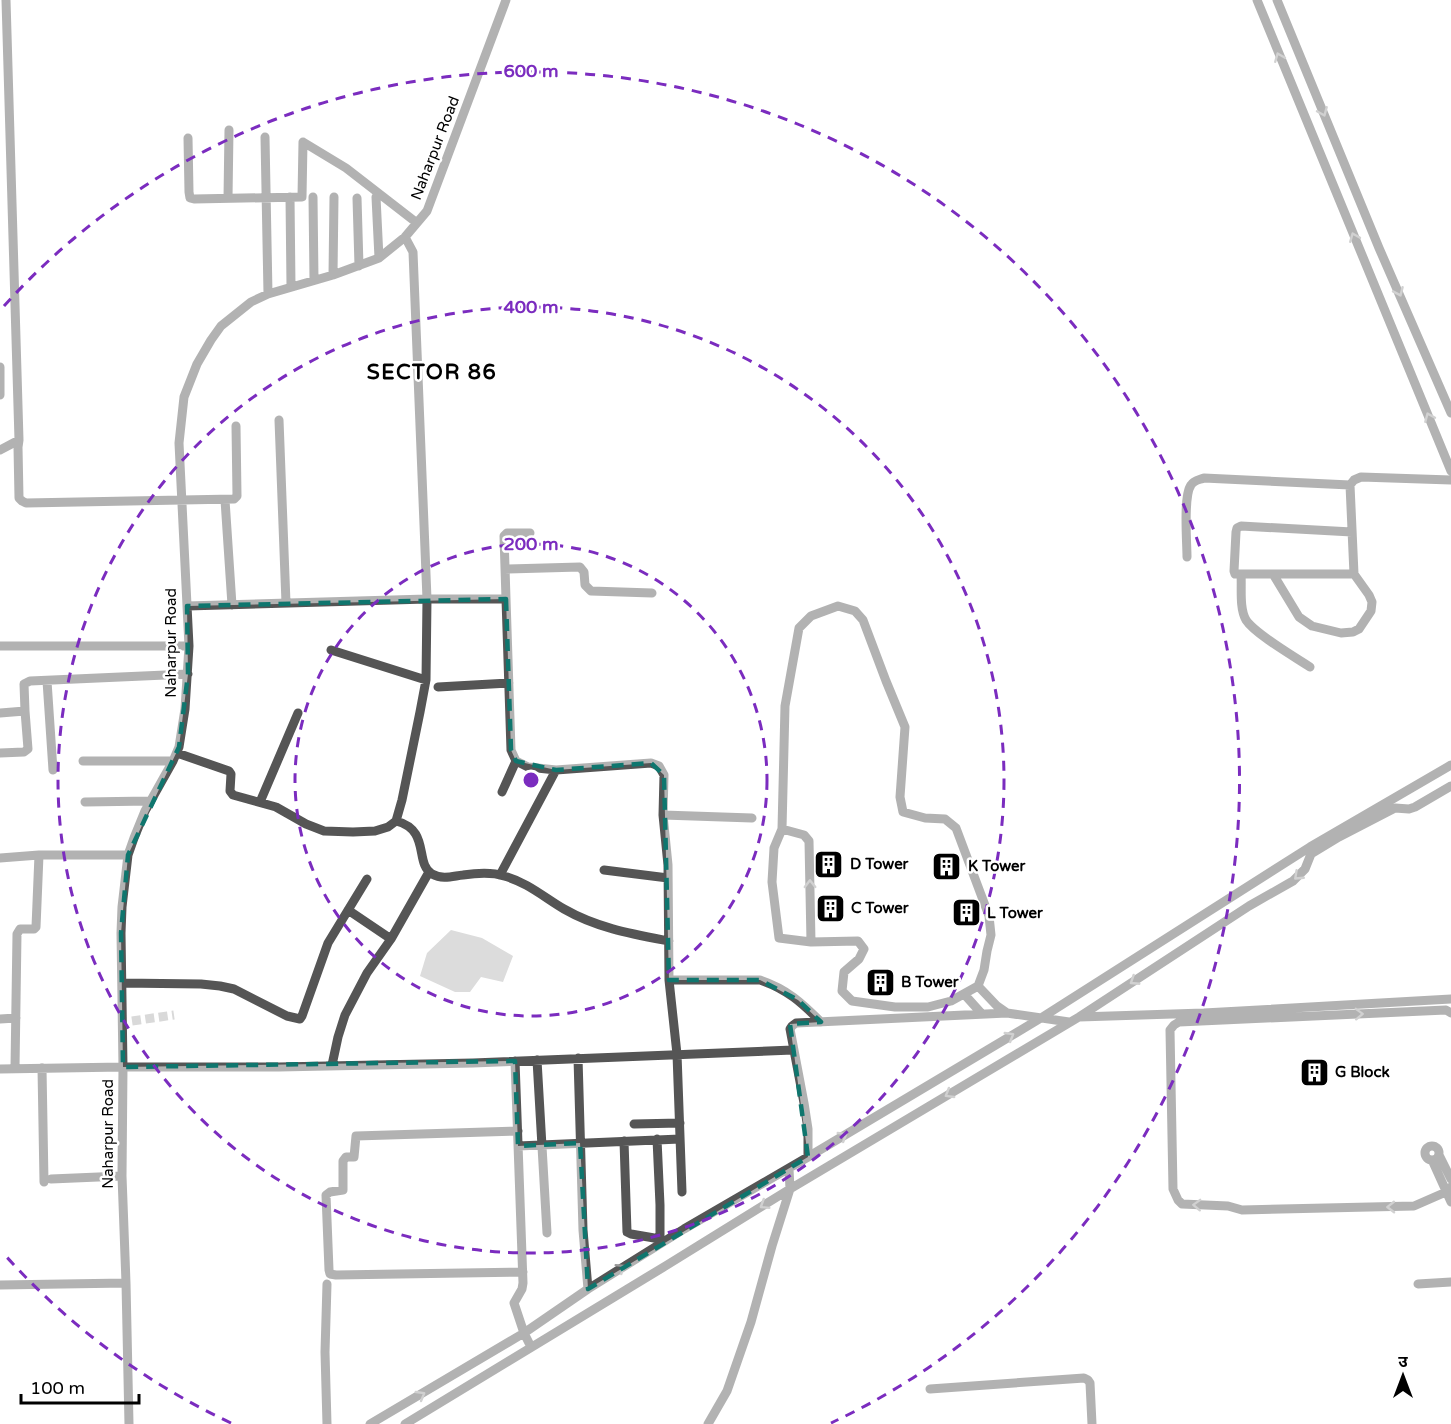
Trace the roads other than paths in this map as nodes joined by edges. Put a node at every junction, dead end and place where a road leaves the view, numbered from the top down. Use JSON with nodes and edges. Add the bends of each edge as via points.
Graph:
{"nodes":[{"id":1,"x":6,"y":0,"type":"edge"},
{"id":2,"x":506,"y":0,"type":"edge"},
{"id":3,"x":1257,"y":0,"type":"edge"},
{"id":4,"x":1277,"y":0,"type":"edge"},
{"id":5,"x":229,"y":130,"type":"dead end"},
{"id":6,"x":265,"y":137,"type":"dead end"},
{"id":7,"x":188,"y":138,"type":"dead end"},
{"id":8,"x":0,"y":147,"type":"edge"},
{"id":9,"x":11,"y":147,"type":"junction"},
{"id":10,"x":290,"y":197,"type":"junction"},
{"id":11,"x":313,"y":197,"type":"dead end"},
{"id":12,"x":334,"y":197,"type":"dead end"},
{"id":13,"x":376,"y":197,"type":"dead end"},
{"id":14,"x":228,"y":198,"type":"junction"},
{"id":15,"x":266,"y":198,"type":"junction"},
{"id":16,"x":357,"y":198,"type":"dead end"},
{"id":17,"x":417,"y":223,"type":"junction"},
{"id":18,"x":405,"y":237,"type":"junction"},
{"id":19,"x":379,"y":258,"type":"junction"},
{"id":20,"x":359,"y":266,"type":"junction"},
{"id":21,"x":333,"y":275,"type":"junction"},
{"id":22,"x":314,"y":280,"type":"junction"},
{"id":23,"x":291,"y":286,"type":"junction"},
{"id":24,"x":268,"y":294,"type":"junction"},
{"id":25,"x":0,"y":367,"type":"edge"},
{"id":26,"x":0,"y":395,"type":"edge"},
{"id":27,"x":1451,"y":413,"type":"edge"},
{"id":28,"x":279,"y":420,"type":"dead end"},
{"id":29,"x":236,"y":426,"type":"dead end"},
{"id":30,"x":19,"y":440,"type":"junction"},
{"id":31,"x":1447,"y":448,"type":"edge"},
{"id":32,"x":0,"y":449,"type":"edge"},
{"id":33,"x":1451,"y":471,"type":"edge"},
{"id":34,"x":1451,"y":480,"type":"edge"},
{"id":35,"x":1350,"y":485,"type":"junction"},
{"id":36,"x":225,"y":500,"type":"junction"},
{"id":37,"x":181,"y":501,"type":"junction"},
{"id":38,"x":1352,"y":532,"type":"junction"},
{"id":39,"x":530,"y":533,"type":"dead end"},
{"id":40,"x":1187,"y":557,"type":"dead end"},
{"id":41,"x":505,"y":569,"type":"junction"},
{"id":42,"x":1241,"y":574,"type":"junction"},
{"id":43,"x":1274,"y":574,"type":"junction"},
{"id":44,"x":1354,"y":574,"type":"junction"},
{"id":45,"x":652,"y":593,"type":"dead end"},
{"id":46,"x":427,"y":599,"type":"junction"},
{"id":47,"x":507,"y":599,"type":"junction"},
{"id":48,"x":286,"y":603,"type":"junction"},
{"id":49,"x":232,"y":605,"type":"junction"},
{"id":50,"x":187,"y":606,"type":"junction"},
{"id":51,"x":0,"y":646,"type":"edge"},
{"id":52,"x":189,"y":646,"type":"junction"},
{"id":53,"x":332,"y":650,"type":"dead end"},
{"id":54,"x":1310,"y":667,"type":"dead end"},
{"id":55,"x":188,"y":674,"type":"junction"},
{"id":56,"x":426,"y":680,"type":"junction"},
{"id":57,"x":47,"y":681,"type":"junction"},
{"id":58,"x":509,"y":683,"type":"junction"},
{"id":59,"x":438,"y":687,"type":"dead end"},
{"id":60,"x":25,"y":711,"type":"junction"},
{"id":61,"x":0,"y":713,"type":"edge"},
{"id":62,"x":298,"y":713,"type":"dead end"},
{"id":63,"x":0,"y":753,"type":"edge"},
{"id":64,"x":175,"y":757,"type":"junction"},
{"id":65,"x":83,"y":761,"type":"dead end"},
{"id":66,"x":516,"y":761,"type":"junction"},
{"id":67,"x":1451,"y":765,"type":"edge"},
{"id":68,"x":52,"y":770,"type":"dead end"},
{"id":69,"x":556,"y":770,"type":"junction"},
{"id":70,"x":1451,"y":787,"type":"edge"},
{"id":71,"x":502,"y":792,"type":"dead end"},
{"id":72,"x":150,"y":801,"type":"junction"},
{"id":73,"x":85,"y":802,"type":"dead end"},
{"id":74,"x":260,"y":802,"type":"junction"},
{"id":75,"x":663,"y":815,"type":"junction"},
{"id":76,"x":752,"y":818,"type":"dead end"},
{"id":77,"x":396,"y":821,"type":"junction"},
{"id":78,"x":782,"y":829,"type":"junction"},
{"id":79,"x":39,"y":855,"type":"junction"},
{"id":80,"x":128,"y":855,"type":"junction"},
{"id":81,"x":0,"y":858,"type":"edge"},
{"id":82,"x":604,"y":870,"type":"dead end"},
{"id":83,"x":429,"y":872,"type":"junction"},
{"id":84,"x":500,"y":875,"type":"junction"},
{"id":85,"x":668,"y":878,"type":"junction"},
{"id":86,"x":367,"y":879,"type":"dead end"},
{"id":87,"x":348,"y":910,"type":"junction"},
{"id":88,"x":391,"y":939,"type":"junction"},
{"id":89,"x":669,"y":941,"type":"junction"},
{"id":90,"x":810,"y":942,"type":"junction"},
{"id":91,"x":669,"y":980,"type":"junction"},
{"id":92,"x":122,"y":983,"type":"junction"},
{"id":93,"x":978,"y":986,"type":"junction"},
{"id":94,"x":964,"y":994,"type":"junction"},
{"id":95,"x":1451,"y":999,"type":"edge"},
{"id":96,"x":1007,"y":1013,"type":"junction"},
{"id":97,"x":1451,"y":1013,"type":"edge"},
{"id":98,"x":982,"y":1014,"type":"junction"},
{"id":99,"x":1079,"y":1017,"type":"junction"},
{"id":100,"x":16,"y":1018,"type":"junction"},
{"id":101,"x":1041,"y":1018,"type":"junction"},
{"id":102,"x":0,"y":1019,"type":"edge"},
{"id":103,"x":821,"y":1022,"type":"junction"},
{"id":104,"x":1069,"y":1022,"type":"junction"},
{"id":105,"x":793,"y":1050,"type":"junction"},
{"id":106,"x":677,"y":1054,"type":"junction"},
{"id":107,"x":578,"y":1058,"type":"junction"},
{"id":108,"x":537,"y":1060,"type":"junction"},
{"id":109,"x":515,"y":1061,"type":"junction"},
{"id":110,"x":332,"y":1065,"type":"junction"},
{"id":111,"x":123,"y":1067,"type":"junction"},
{"id":112,"x":15,"y":1068,"type":"junction"},
{"id":113,"x":42,"y":1068,"type":"junction"},
{"id":114,"x":0,"y":1069,"type":"edge"},
{"id":115,"x":681,"y":1123,"type":"junction"},
{"id":116,"x":634,"y":1124,"type":"dead end"},
{"id":117,"x":518,"y":1131,"type":"junction"},
{"id":118,"x":680,"y":1138,"type":"junction"},
{"id":119,"x":657,"y":1139,"type":"junction"},
{"id":120,"x":624,"y":1141,"type":"junction"},
{"id":121,"x":580,"y":1143,"type":"junction"},
{"id":122,"x":542,"y":1144,"type":"junction"},
{"id":123,"x":518,"y":1146,"type":"junction"},
{"id":124,"x":808,"y":1157,"type":"junction"},
{"id":125,"x":789,"y":1169,"type":"junction"},
{"id":126,"x":122,"y":1176,"type":"junction"},
{"id":127,"x":1451,"y":1179,"type":"edge"},
{"id":128,"x":790,"y":1189,"type":"junction"},
{"id":129,"x":1449,"y":1190,"type":"edge"},
{"id":130,"x":682,"y":1192,"type":"dead end"},
{"id":131,"x":1451,"y":1202,"type":"edge"},
{"id":132,"x":547,"y":1233,"type":"dead end"},
{"id":133,"x":660,"y":1242,"type":"junction"},
{"id":134,"x":523,"y":1272,"type":"junction"},
{"id":135,"x":126,"y":1282,"type":"junction"},
{"id":136,"x":1451,"y":1282,"type":"edge"},
{"id":137,"x":327,"y":1284,"type":"dead end"},
{"id":138,"x":1418,"y":1284,"type":"dead end"},
{"id":139,"x":0,"y":1285,"type":"edge"},
{"id":140,"x":588,"y":1289,"type":"junction"},
{"id":141,"x":524,"y":1333,"type":"junction"},
{"id":142,"x":531,"y":1347,"type":"junction"},
{"id":143,"x":930,"y":1389,"type":"dead end"},
{"id":144,"x":129,"y":1424,"type":"edge"},
{"id":145,"x":327,"y":1424,"type":"edge"},
{"id":146,"x":370,"y":1424,"type":"edge"},
{"id":147,"x":405,"y":1424,"type":"edge"},
{"id":148,"x":708,"y":1424,"type":"edge"},
{"id":149,"x":1092,"y":1424,"type":"edge"}],
"edges":[{"from":1,"to":9,"type":"street"},
{"from":2,"to":17,"type":"street","name":"Naharpur Road","via":[[435,192]]},
{"from":31,"to":3,"type":"street","one_way":true},
{"from":4,"to":27,"type":"street","one_way":true},
{"from":5,"to":14,"type":"street"},
{"from":6,"to":15,"type":"street"},
{"from":7,"to":14,"type":"street","via":[[190,198]]},
{"from":8,"to":9,"type":"street"},
{"from":9,"to":30,"type":"street"},
{"from":10,"to":15,"type":"street"},
{"from":10,"to":17,"type":"street","via":[[302,197],[303,142],[346,168]]},
{"from":10,"to":23,"type":"street"},
{"from":11,"to":22,"type":"street"},
{"from":12,"to":21,"type":"street"},
{"from":13,"to":19,"type":"street"},
{"from":14,"to":15,"type":"street"},
{"from":15,"to":24,"type":"street"},
{"from":16,"to":20,"type":"street"},
{"from":17,"to":18,"type":"street","name":"Naharpur Road"},
{"from":18,"to":19,"type":"street","name":"Naharpur Road"},
{"from":18,"to":46,"type":"street","via":[[413,252]]},
{"from":19,"to":20,"type":"street","name":"Naharpur Road"},
{"from":20,"to":21,"type":"street","name":"Naharpur Road"},
{"from":21,"to":22,"type":"street","name":"Naharpur Road"},
{"from":22,"to":23,"type":"street","name":"Naharpur Road"},
{"from":23,"to":24,"type":"street","name":"Naharpur Road"},
{"from":24,"to":37,"type":"street","name":"Naharpur Road","via":[[221,326],[197,364],[184,397],[181,418]]},
{"from":25,"to":26,"type":"street"},
{"from":28,"to":48,"type":"street"},
{"from":29,"to":36,"type":"street","via":[[237,496]]},
{"from":30,"to":32,"type":"street"},
{"from":30,"to":37,"type":"street","via":[[18,494],[26,503]]},
{"from":31,"to":33,"type":"street"},
{"from":34,"to":35,"type":"street","via":[[1361,477]]},
{"from":35,"to":38,"type":"street"},
{"from":35,"to":40,"type":"street","via":[[1196,480],[1187,497]]},
{"from":36,"to":37,"type":"street"},
{"from":36,"to":49,"type":"street"},
{"from":37,"to":50,"type":"street","name":"Naharpur Road"},
{"from":38,"to":42,"type":"street","via":[[1241,526],[1236,532],[1234,572]]},
{"from":38,"to":44,"type":"street"},
{"from":39,"to":41,"type":"street","via":[[504,536]]},
{"from":41,"to":45,"type":"street","via":[[580,567],[591,591]]},
{"from":41,"to":47,"type":"street"},
{"from":42,"to":43,"type":"street"},
{"from":42,"to":54,"type":"street","via":[[1246,620]]},
{"from":43,"to":44,"type":"street"},
{"from":43,"to":44,"type":"street","via":[[1299,617],[1312,626],[1353,633],[1371,611],[1372,602]]},
{"from":46,"to":47,"type":"street"},
{"from":46,"to":48,"type":"street"},
{"from":46,"to":56,"type":"street"},
{"from":47,"to":58,"type":"street"},
{"from":48,"to":49,"type":"street"},
{"from":49,"to":50,"type":"street"},
{"from":50,"to":52,"type":"street","name":"Naharpur Road"},
{"from":51,"to":52,"type":"street"},
{"from":52,"to":55,"type":"street","name":"Naharpur Road"},
{"from":53,"to":56,"type":"street"},
{"from":55,"to":57,"type":"street"},
{"from":55,"to":64,"type":"street","name":"Naharpur Road","via":[[183,728]]},
{"from":56,"to":77,"type":"street"},
{"from":57,"to":60,"type":"street","via":[[24,684]]},
{"from":57,"to":68,"type":"street"},
{"from":58,"to":59,"type":"street"},
{"from":58,"to":66,"type":"street","via":[[511,750]]},
{"from":60,"to":61,"type":"street"},
{"from":60,"to":63,"type":"street","via":[[28,749]]},
{"from":62,"to":74,"type":"street"},
{"from":64,"to":65,"type":"street"},
{"from":64,"to":72,"type":"street","name":"Naharpur Road"},
{"from":64,"to":74,"type":"street","via":[[226,768],[231,774],[231,793]]},
{"from":66,"to":69,"type":"street","via":[[528,767]]},
{"from":66,"to":71,"type":"street"},
{"from":67,"to":101,"type":"street","via":[[1310,847]]},
{"from":69,"to":75,"type":"street","via":[[651,763],[659,766],[664,775]]},
{"from":69,"to":84,"type":"street"},
{"from":70,"to":99,"type":"street","one_way":true,"via":[[1415,807],[1395,808],[1311,854],[1305,869],[1293,881]]},
{"from":72,"to":73,"type":"street"},
{"from":72,"to":80,"type":"street","name":"Naharpur Road"},
{"from":74,"to":77,"type":"street","via":[[324,831],[375,831]]},
{"from":75,"to":76,"type":"street"},
{"from":75,"to":85,"type":"street"},
{"from":77,"to":83,"type":"street","via":[[404,823],[417,836]]},
{"from":90,"to":78,"type":"street","one_way":true,"via":[[809,841],[804,835]]},
{"from":78,"to":90,"type":"street","via":[[774,848],[772,882],[779,938]]},
{"from":78,"to":93,"type":"street","via":[[785,706],[799,628],[811,616],[838,606],[855,611],[863,620],[905,727],[900,797],[903,812],[945,819],[956,828],[989,916],[991,935]]},
{"from":79,"to":80,"type":"street"},
{"from":79,"to":81,"type":"street"},
{"from":79,"to":100,"type":"street","via":[[36,927],[20,929],[17,934]]},
{"from":80,"to":92,"type":"street","name":"Naharpur Road","via":[[122,907]]},
{"from":82,"to":85,"type":"street"},
{"from":83,"to":84,"type":"street","via":[[443,878]]},
{"from":83,"to":88,"type":"street"},
{"from":84,"to":89,"type":"street","via":[[586,920]]},
{"from":85,"to":89,"type":"street"},
{"from":86,"to":87,"type":"street"},
{"from":87,"to":88,"type":"street"},
{"from":87,"to":92,"type":"street","via":[[326,948],[300,1019],[220,986]]},
{"from":88,"to":110,"type":"street","via":[[345,1015]]},
{"from":89,"to":91,"type":"street"},
{"from":90,"to":94,"type":"street","via":[[858,941],[864,949],[844,972],[842,991],[852,1001],[928,1007]]},
{"from":91,"to":103,"type":"street","via":[[760,980],[798,1000]]},
{"from":91,"to":106,"type":"street"},
{"from":92,"to":111,"type":"street","name":"Naharpur Road","via":[[127,1021]]},
{"from":93,"to":94,"type":"street"},
{"from":93,"to":96,"type":"street"},
{"from":94,"to":98,"type":"street"},
{"from":95,"to":99,"type":"street"},
{"from":96,"to":98,"type":"street"},
{"from":96,"to":101,"type":"street"},
{"from":129,"to":97,"type":"street","one_way":true,"via":[[1414,1206],[1242,1210],[1182,1204],[1173,1189],[1170,1030],[1179,1022],[1446,1010]]},
{"from":98,"to":103,"type":"street"},
{"from":99,"to":104,"type":"street"},
{"from":100,"to":102,"type":"street"},
{"from":100,"to":112,"type":"street"},
{"from":101,"to":104,"type":"street"},
{"from":124,"to":101,"type":"street","one_way":true},
{"from":103,"to":105,"type":"street","via":[[792,1026]]},
{"from":104,"to":128,"type":"street","one_way":true},
{"from":105,"to":106,"type":"street"},
{"from":105,"to":124,"type":"street","via":[[808,1129]]},
{"from":106,"to":107,"type":"street"},
{"from":106,"to":115,"type":"street"},
{"from":107,"to":108,"type":"street"},
{"from":107,"to":121,"type":"street"},
{"from":108,"to":109,"type":"street"},
{"from":108,"to":122,"type":"street"},
{"from":109,"to":110,"type":"street"},
{"from":109,"to":117,"type":"street"},
{"from":110,"to":111,"type":"street"},
{"from":111,"to":113,"type":"street"},
{"from":111,"to":126,"type":"street","name":"Naharpur Road"},
{"from":112,"to":113,"type":"street"},
{"from":112,"to":114,"type":"street"},
{"from":113,"to":126,"type":"street","via":[[47,1180]]},
{"from":115,"to":116,"type":"street"},
{"from":115,"to":118,"type":"street"},
{"from":117,"to":123,"type":"street"},
{"from":117,"to":134,"type":"street","via":[[356,1136],[354,1157],[343,1161],[343,1190],[326,1195],[330,1274]]},
{"from":118,"to":119,"type":"street"},
{"from":118,"to":130,"type":"street"},
{"from":119,"to":120,"type":"street"},
{"from":119,"to":133,"type":"street"},
{"from":120,"to":121,"type":"street"},
{"from":120,"to":133,"type":"street","via":[[627,1232]]},
{"from":121,"to":122,"type":"street"},
{"from":121,"to":140,"type":"street"},
{"from":122,"to":123,"type":"street"},
{"from":122,"to":132,"type":"street"},
{"from":123,"to":134,"type":"street"},
{"from":124,"to":125,"type":"street"},
{"from":125,"to":128,"type":"street"},
{"from":125,"to":133,"type":"street"},
{"from":126,"to":135,"type":"street","name":"Naharpur Road"},
{"from":127,"to":129,"type":"street","via":[[1435,1158]]},
{"from":128,"to":142,"type":"street","one_way":true},
{"from":128,"to":148,"type":"street","via":[[734,1372]]},
{"from":129,"to":131,"type":"street"},
{"from":140,"to":133,"type":"street","one_way":true},
{"from":134,"to":141,"type":"street","via":[[523,1286],[514,1303]]},
{"from":135,"to":139,"type":"street"},
{"from":135,"to":144,"type":"street","name":"Naharpur Road"},
{"from":136,"to":138,"type":"street"},
{"from":137,"to":145,"type":"street"},
{"from":140,"to":141,"type":"street"},
{"from":141,"to":142,"type":"street"},
{"from":146,"to":141,"type":"street","one_way":true},
{"from":142,"to":147,"type":"street"},
{"from":143,"to":149,"type":"street","via":[[1084,1378],[1090,1383]]}]}
